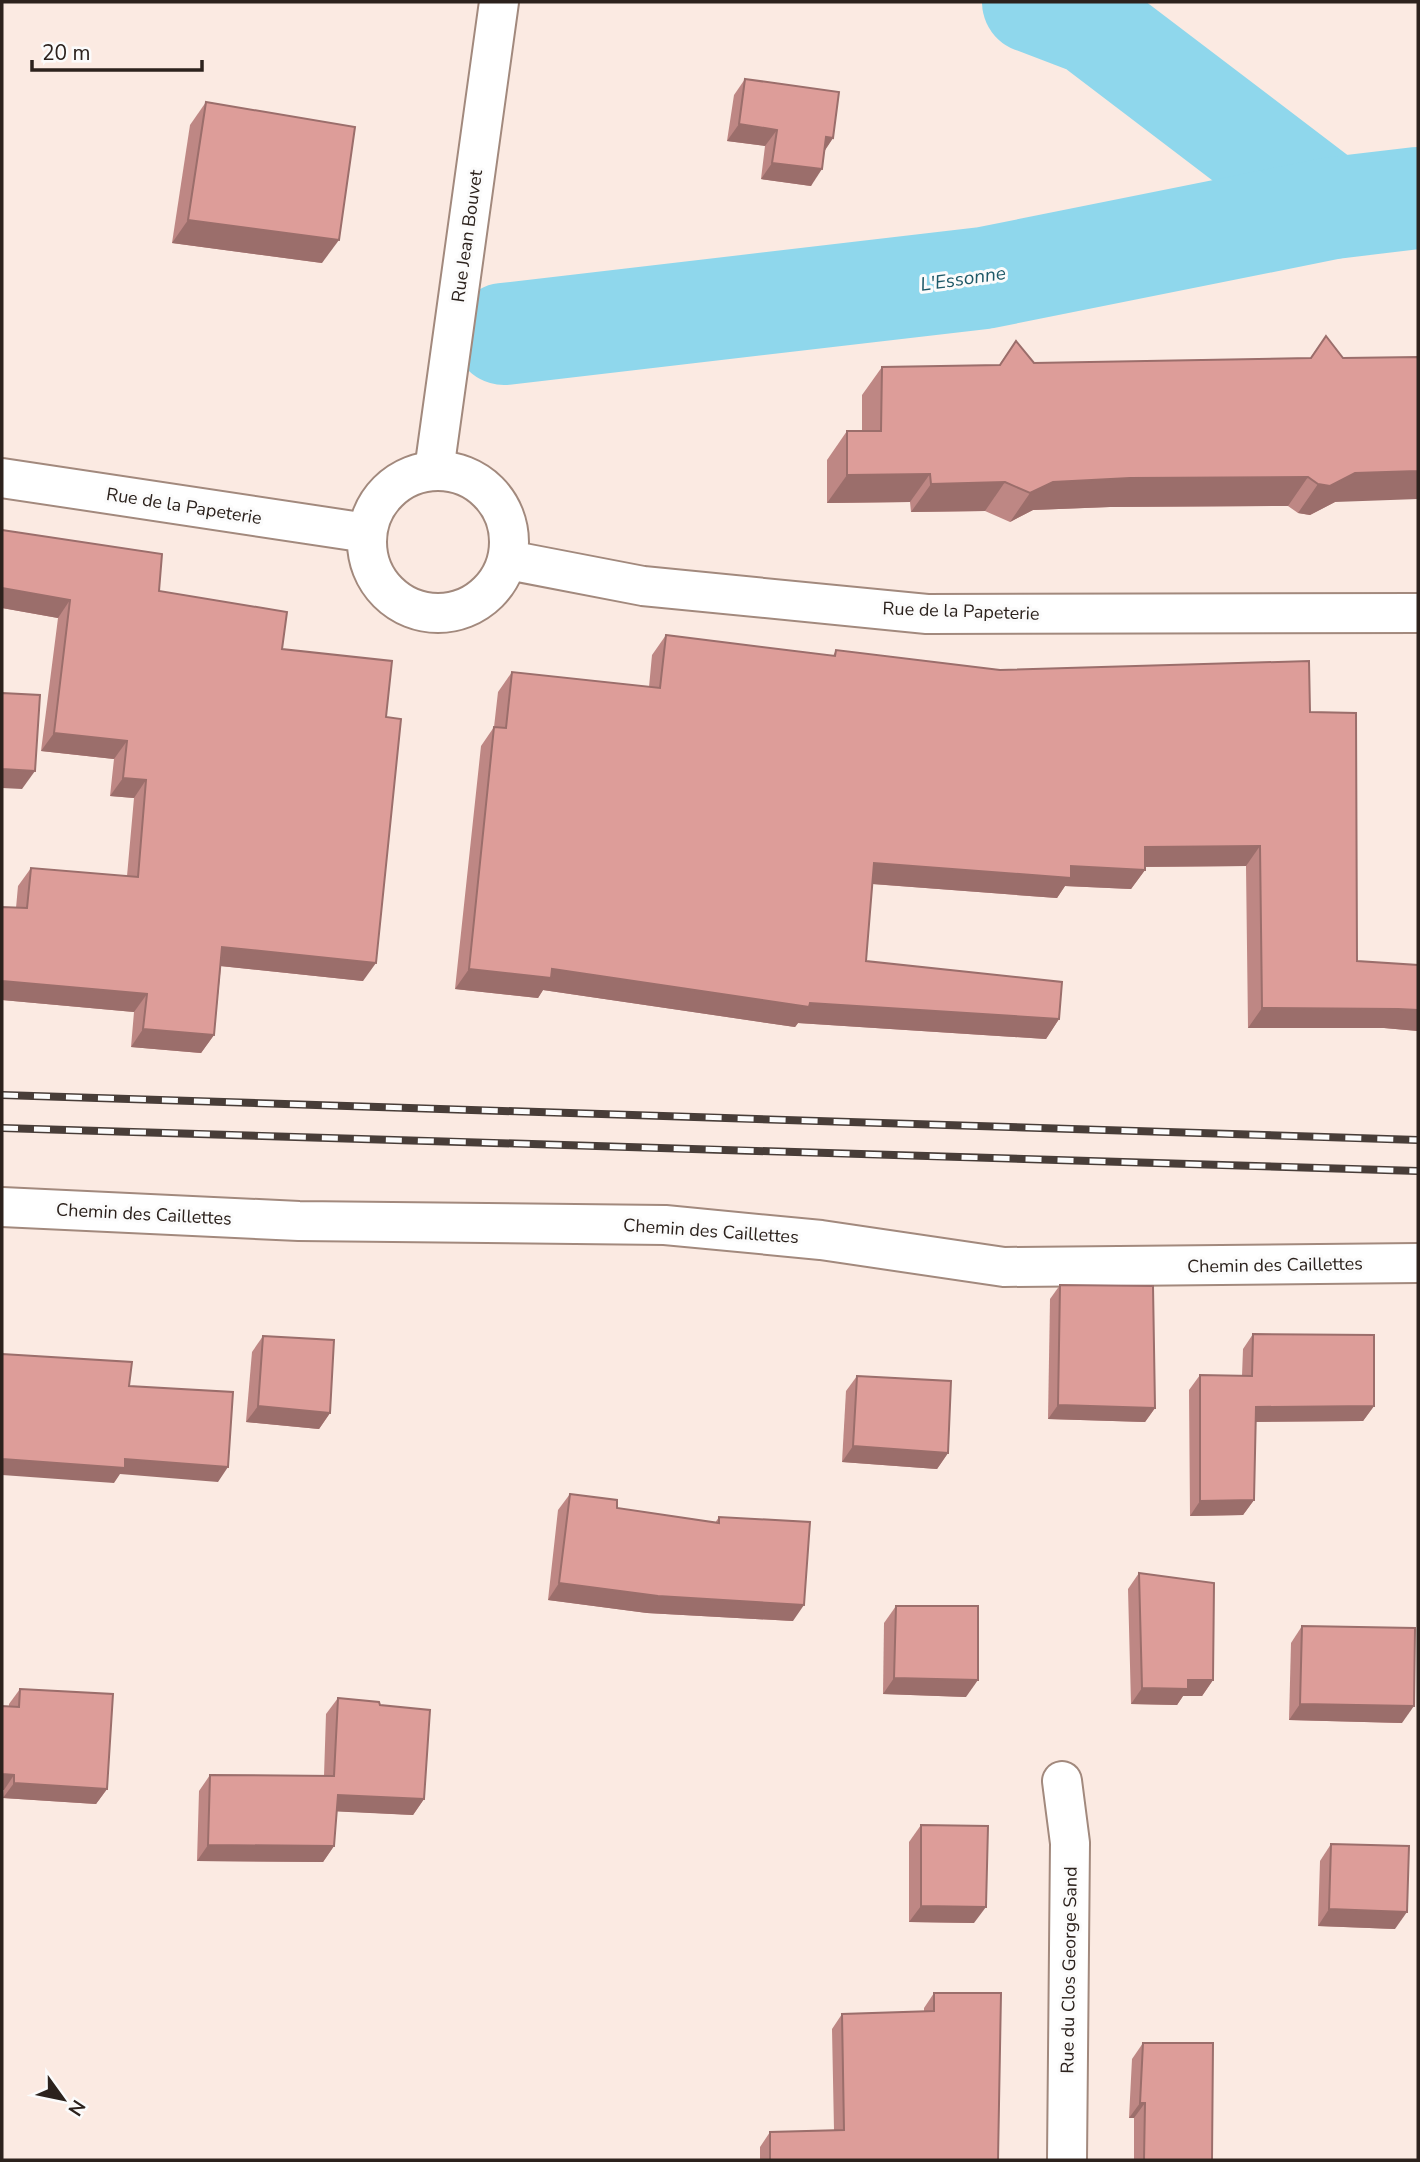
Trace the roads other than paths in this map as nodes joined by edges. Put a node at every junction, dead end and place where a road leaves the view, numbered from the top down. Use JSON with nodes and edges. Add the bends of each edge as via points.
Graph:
{"nodes":[{"id":1,"x":499,"y":2,"type":"edge"},
{"id":2,"x":433,"y":471,"type":"junction"},
{"id":3,"x":2,"y":478,"type":"edge"},
{"id":4,"x":367,"y":533,"type":"junction"},
{"id":5,"x":508,"y":560,"type":"junction"},
{"id":6,"x":1418,"y":613,"type":"edge"},
{"id":7,"x":2,"y":1207,"type":"edge"},
{"id":8,"x":1418,"y":1263,"type":"edge"},
{"id":9,"x":1062,"y":1781,"type":"dead end"},
{"id":10,"x":1067,"y":2160,"type":"edge"}],
"edges":[{"from":1,"to":2,"type":"street","name":"Rue Jean Bouvet"},
{"from":2,"to":4,"type":"street","via":[[410,477],[389,490],[374,510]]},
{"from":2,"to":5,"type":"street","via":[[453,472],[488,490],[507,522]]},
{"from":3,"to":4,"type":"street","name":"Rue de la Papeterie"},
{"from":4,"to":5,"type":"street","via":[[368,557],[377,579],[393,598],[413,610],[436,614],[460,611],[482,600],[498,582]]},
{"from":5,"to":6,"type":"street","name":"Rue de la Papeterie","via":[[643,586],[927,614]]},
{"from":7,"to":8,"type":"street","name":"Chemin des Caillettes","via":[[299,1221],[665,1225],[821,1240],[1004,1267]]},
{"from":9,"to":10,"type":"street","name":"Rue du Clos George Sand","via":[[1070,1843]]}]}
